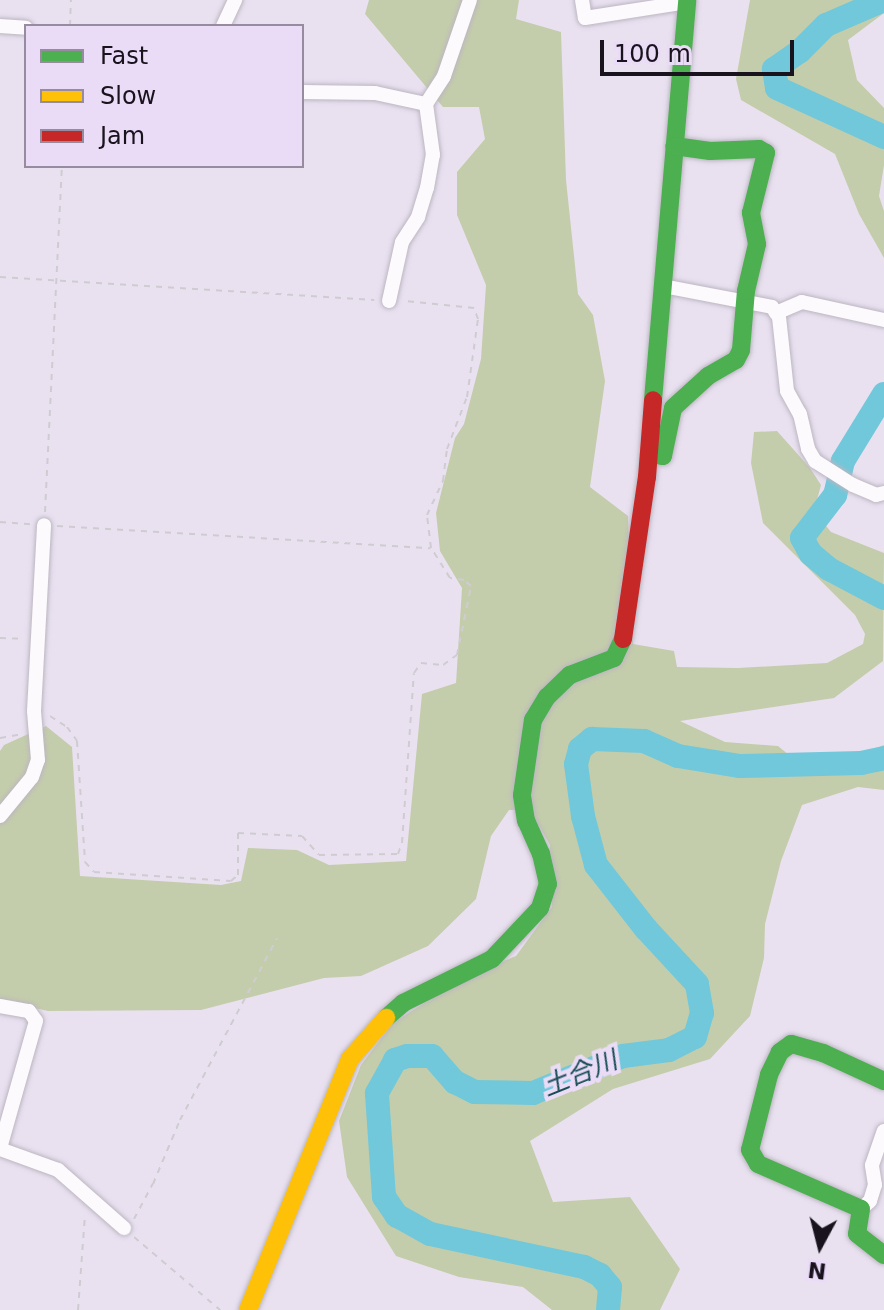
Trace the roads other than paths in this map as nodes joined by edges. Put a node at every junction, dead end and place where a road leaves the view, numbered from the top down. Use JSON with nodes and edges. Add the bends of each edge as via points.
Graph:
{"nodes":[{"id":1,"x":235,"y":0,"type":"edge"},
{"id":2,"x":470,"y":0,"type":"edge"},
{"id":3,"x":582,"y":0,"type":"edge"},
{"id":4,"x":687,"y":1,"type":"edge"},
{"id":5,"x":224,"y":24,"type":"edge"},
{"id":6,"x":0,"y":26,"type":"edge"},
{"id":7,"x":24,"y":28,"type":"edge"},
{"id":8,"x":304,"y":92,"type":"edge"},
{"id":9,"x":426,"y":104,"type":"junction"},
{"id":10,"x":674,"y":146,"type":"junction"},
{"id":11,"x":663,"y":286,"type":"junction"},
{"id":12,"x":389,"y":301,"type":"road end"},
{"id":13,"x":747,"y":301,"type":"junction"},
{"id":14,"x":776,"y":313,"type":"junction"},
{"id":15,"x":884,"y":320,"type":"edge"},
{"id":16,"x":649,"y":454,"type":"junction"},
{"id":17,"x":884,"y":493,"type":"edge"},
{"id":18,"x":44,"y":525,"type":"road end"},
{"id":19,"x":0,"y":816,"type":"edge"},
{"id":20,"x":0,"y":1006,"type":"edge"},
{"id":21,"x":884,"y":1081,"type":"edge"},
{"id":22,"x":884,"y":1131,"type":"edge"},
{"id":23,"x":0,"y":1149,"type":"edge"},
{"id":24,"x":861,"y":1209,"type":"junction"},
{"id":25,"x":124,"y":1228,"type":"dead end"},
{"id":26,"x":884,"y":1255,"type":"edge"},
{"id":27,"x":248,"y":1310,"type":"edge"}],
"edges":[{"from":1,"to":5,"type":"street"},
{"from":2,"to":9,"type":"street","via":[[444,76]]},
{"from":3,"to":4,"type":"street","via":[[585,18]]},
{"from":4,"to":10,"type":"street"},
{"from":6,"to":7,"type":"street"},
{"from":8,"to":9,"type":"street","via":[[375,93]]},
{"from":9,"to":12,"type":"street","via":[[433,155],[427,188],[418,217],[402,242]]},
{"from":10,"to":11,"type":"street"},
{"from":10,"to":13,"type":"street","via":[[766,153],[751,213],[757,244]]},
{"from":11,"to":13,"type":"street"},
{"from":11,"to":16,"type":"street"},
{"from":13,"to":14,"type":"street","via":[[772,307]]},
{"from":13,"to":16,"type":"street","via":[[736,360],[708,376],[673,408],[663,456]]},
{"from":14,"to":15,"type":"street","via":[[802,302]]},
{"from":14,"to":17,"type":"street","via":[[787,391],[815,461],[853,485]]},
{"from":16,"to":27,"type":"street","via":[[621,649],[614,658],[570,675],[533,720],[522,795],[548,884],[540,908],[492,959],[403,1003],[350,1059]]},
{"from":18,"to":19,"type":"street","via":[[34,711],[38,760],[32,777]]},
{"from":20,"to":23,"type":"street","via":[[29,1011],[36,1021]]},
{"from":21,"to":24,"type":"street","via":[[791,1044],[780,1052],[769,1075],[750,1142],[758,1164]]},
{"from":22,"to":24,"type":"street","via":[[872,1165],[875,1185]]},
{"from":23,"to":25,"type":"street","via":[[58,1170]]},
{"from":24,"to":26,"type":"street","via":[[857,1234]]}]}
